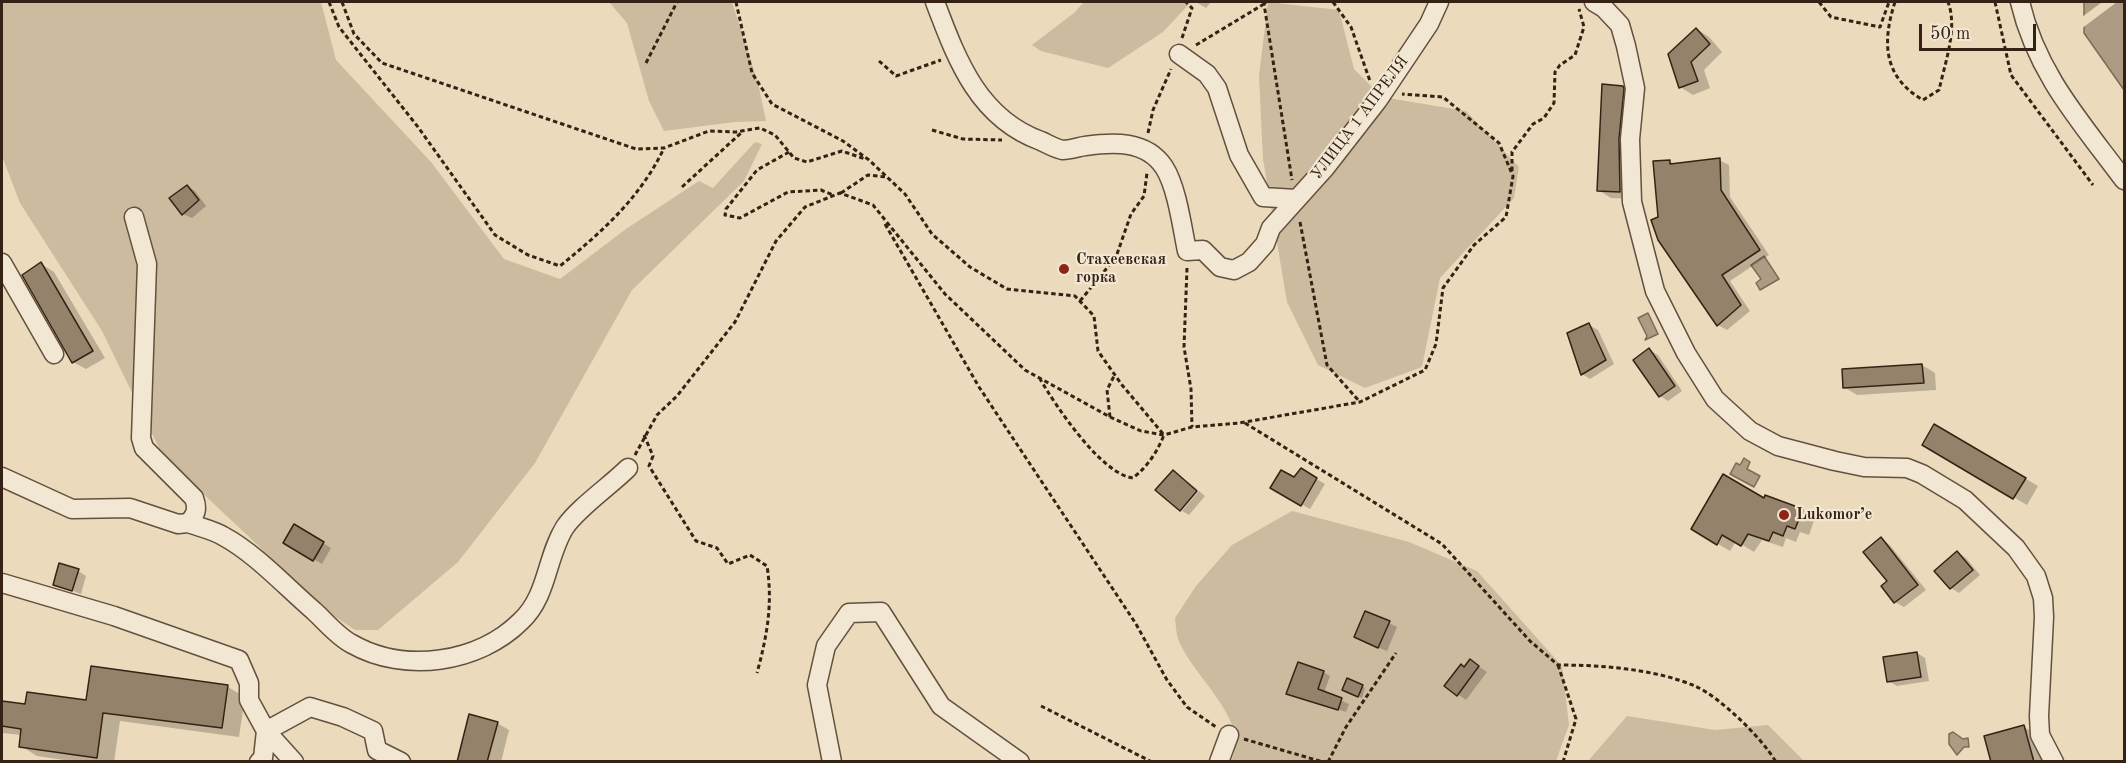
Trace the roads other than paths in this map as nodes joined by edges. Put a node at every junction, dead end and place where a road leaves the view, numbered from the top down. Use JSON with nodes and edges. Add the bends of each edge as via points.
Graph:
{"nodes":[{"id":1,"x":935,"y":2,"type":"edge"},
{"id":2,"x":1439,"y":2,"type":"edge"},
{"id":3,"x":1594,"y":2,"type":"edge"},
{"id":4,"x":2020,"y":2,"type":"edge"},
{"id":5,"x":1179,"y":54,"type":"road end"},
{"id":6,"x":2124,"y":180,"type":"edge"},
{"id":7,"x":1296,"y":199,"type":"junction"},
{"id":8,"x":134,"y":218,"type":"dead end"},
{"id":9,"x":2,"y":263,"type":"edge"},
{"id":10,"x":54,"y":354,"type":"dead end"},
{"id":11,"x":628,"y":468,"type":"road end"},
{"id":12,"x":2,"y":477,"type":"edge"},
{"id":13,"x":188,"y":523,"type":"junction"},
{"id":14,"x":2,"y":583,"type":"edge"},
{"id":15,"x":266,"y":731,"type":"junction"},
{"id":16,"x":1229,"y":735,"type":"road end"},
{"id":17,"x":259,"y":762,"type":"edge"},
{"id":18,"x":294,"y":762,"type":"edge"},
{"id":19,"x":400,"y":762,"type":"edge"},
{"id":20,"x":832,"y":762,"type":"edge"},
{"id":21,"x":1020,"y":762,"type":"edge"},
{"id":22,"x":1219,"y":762,"type":"edge"},
{"id":23,"x":2054,"y":762,"type":"edge"}],
"edges":[{"from":1,"to":7,"type":"street","name":"УЛИЦА 1 АПРЕЛЯ","via":[[957,56],[992,113],[1026,136],[1063,150],[1104,143],[1136,145],[1152,155],[1164,167],[1171,186],[1187,250],[1203,250],[1220,267],[1234,270],[1249,262],[1265,244],[1271,228]]},
{"from":2,"to":7,"type":"street","name":"УЛИЦА 1 АПРЕЛЯ","via":[[1429,24],[1378,100]]},
{"from":3,"to":23,"type":"street","via":[[1605,8],[1620,26],[1626,46],[1635,88],[1630,139],[1632,202],[1654,291],[1686,353],[1716,399],[1750,431],[1778,446],[1835,461],[1864,467],[1907,468],[1922,474],[1965,500],[2016,548],[2036,576],[2043,598],[2040,735]]},
{"from":4,"to":6,"type":"street","via":[[2044,71]]},
{"from":5,"to":7,"type":"street","via":[[1207,74],[1217,88],[1239,155],[1263,197]]},
{"from":8,"to":13,"type":"street","via":[[147,264],[141,438],[144,448],[194,498],[197,506]]},
{"from":9,"to":10,"type":"street"},
{"from":11,"to":13,"type":"street","via":[[566,526],[536,604],[521,622],[494,643],[455,658],[417,661],[382,657],[351,644],[223,536]]},
{"from":12,"to":13,"type":"street","via":[[72,509],[130,508],[178,524]]},
{"from":14,"to":15,"type":"street","via":[[114,616],[239,660],[249,683],[249,700]]},
{"from":15,"to":17,"type":"street","via":[[263,758]]},
{"from":15,"to":18,"type":"street"},
{"from":15,"to":19,"type":"street","via":[[310,708],[373,731],[377,750]]},
{"from":16,"to":22,"type":"street"},
{"from":20,"to":21,"type":"street","via":[[817,685],[826,646],[849,613],[881,612],[941,706]]}]}
